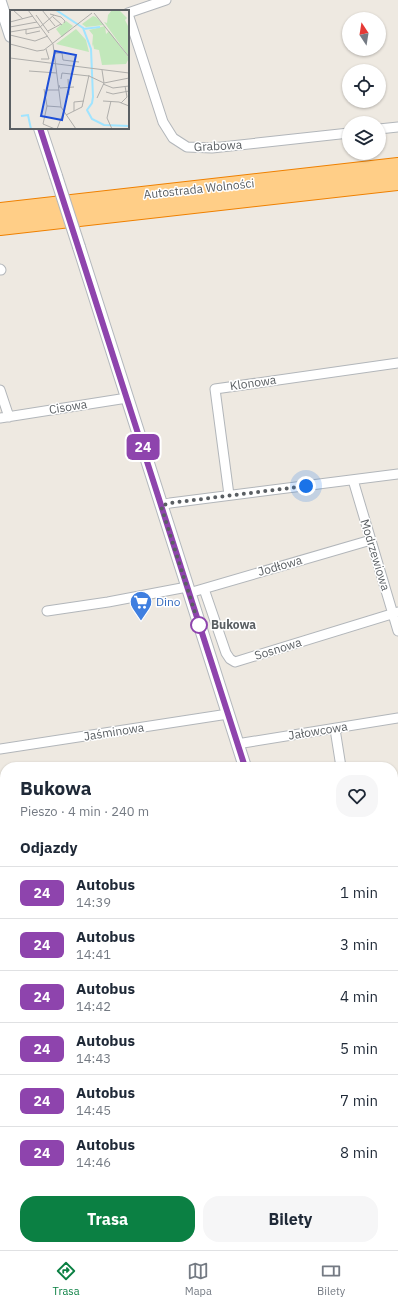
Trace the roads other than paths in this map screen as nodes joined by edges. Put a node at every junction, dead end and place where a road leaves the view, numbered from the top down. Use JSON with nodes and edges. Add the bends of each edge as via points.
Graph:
{"nodes":[{"id":1,"x":166,"y":0,"type":"edge"},
{"id":2,"x":0,"y":2,"type":"edge"},
{"id":3,"x":129,"y":13,"type":"edge"},
{"id":4,"x":129,"y":16,"type":"edge"},
{"id":5,"x":10,"y":33,"type":"edge"},
{"id":6,"x":398,"y":127,"type":"edge"},
{"id":7,"x":40,"y":129,"type":"edge"},
{"id":8,"x":386,"y":129,"type":"edge"},
{"id":9,"x":342,"y":134,"type":"edge"},
{"id":10,"x":398,"y":166,"type":"edge"},
{"id":11,"x":398,"y":182,"type":"edge"},
{"id":12,"x":0,"y":211,"type":"edge"},
{"id":13,"x":0,"y":227,"type":"edge"},
{"id":14,"x":398,"y":363,"type":"edge"},
{"id":15,"x":0,"y":390,"type":"edge"},
{"id":16,"x":127,"y":398,"type":"junction"},
{"id":17,"x":4,"y":417,"type":"edge"},
{"id":18,"x":398,"y":474,"type":"edge"},
{"id":19,"x":353,"y":480,"type":"junction"},
{"id":20,"x":229,"y":495,"type":"junction"},
{"id":21,"x":161,"y":506,"type":"junction"},
{"id":22,"x":371,"y":540,"type":"junction"},
{"id":23,"x":204,"y":589,"type":"junction"},
{"id":24,"x":188,"y":590,"type":"junction"},
{"id":25,"x":47,"y":611,"type":"dead end"},
{"id":26,"x":395,"y":613,"type":"edge"},
{"id":27,"x":398,"y":632,"type":"edge"},
{"id":28,"x":228,"y":714,"type":"junction"},
{"id":29,"x":398,"y":718,"type":"edge"},
{"id":30,"x":335,"y":729,"type":"junction"},
{"id":31,"x":237,"y":744,"type":"junction"},
{"id":32,"x":0,"y":749,"type":"edge"},
{"id":33,"x":243,"y":762,"type":"edge"},
{"id":34,"x":339,"y":762,"type":"edge"}],
"edges":[{"from":1,"to":3,"type":"street","name":"Grabowa"},
{"from":2,"to":5,"type":"main road"},
{"from":4,"to":9,"type":"street","name":"Grabowa","via":[[163,122],[173,138],[187,147],[212,148]]},
{"from":6,"to":8,"type":"street"},
{"from":7,"to":16,"type":"main road","bridge":true},
{"from":10,"to":12,"type":"highway","name":"Autostrada Wolności"},
{"from":11,"to":13,"type":"highway","name":"Autostrada Wolności"},
{"from":14,"to":20,"type":"street","name":"Klonowa","via":[[215,389]]},
{"from":15,"to":17,"type":"street","name":"Cisowa"},
{"from":16,"to":17,"type":"street","name":"Cisowa"},
{"from":16,"to":21,"type":"main road"},
{"from":18,"to":19,"type":"street"},
{"from":19,"to":20,"type":"street"},
{"from":19,"to":22,"type":"street","name":"Modrzewiowa"},
{"from":20,"to":21,"type":"street"},
{"from":21,"to":24,"type":"main road"},
{"from":22,"to":23,"type":"street","name":"Jodłowa"},
{"from":22,"to":26,"type":"street","name":"Modrzewiowa"},
{"from":23,"to":24,"type":"street","name":"Jodłowa"},
{"from":23,"to":26,"type":"street","name":"Sosnowa","via":[[226,653],[235,662]]},
{"from":24,"to":25,"type":"street","name":"Jodłowa"},
{"from":24,"to":28,"type":"main road"},
{"from":26,"to":27,"type":"street","name":"Modrzewiowa"},
{"from":28,"to":31,"type":"main road"},
{"from":28,"to":32,"type":"street","name":"Jaśminowa"},
{"from":29,"to":30,"type":"street","name":"Jałowcowa"},
{"from":30,"to":31,"type":"street","name":"Jałowcowa"},
{"from":30,"to":34,"type":"street"},
{"from":31,"to":33,"type":"main road"}]}
